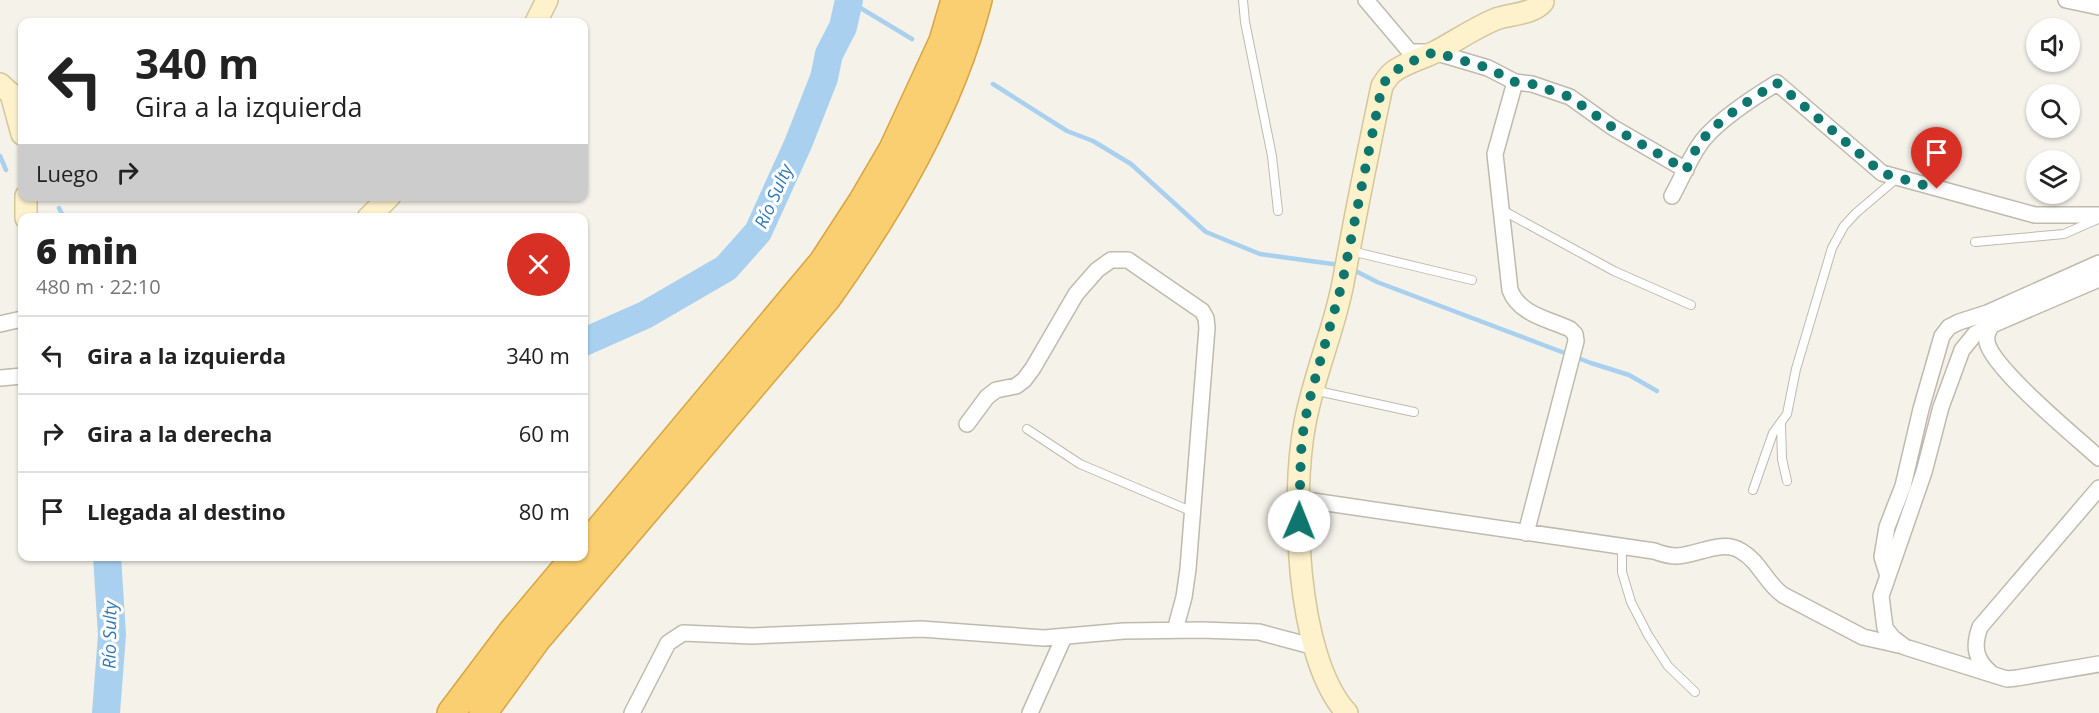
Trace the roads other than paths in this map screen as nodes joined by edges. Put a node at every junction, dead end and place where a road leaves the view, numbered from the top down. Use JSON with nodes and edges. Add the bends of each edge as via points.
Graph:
{"nodes":[{"id":1,"x":547,"y":0,"type":"edge"},
{"id":2,"x":955,"y":0,"type":"edge"},
{"id":3,"x":978,"y":0,"type":"edge"},
{"id":4,"x":1243,"y":0,"type":"edge"},
{"id":5,"x":1366,"y":0,"type":"edge"},
{"id":6,"x":2066,"y":0,"type":"edge"},
{"id":7,"x":1548,"y":1,"type":"edge"},
{"id":8,"x":2099,"y":7,"type":"edge"},
{"id":9,"x":538,"y":18,"type":"edge"},
{"id":10,"x":1434,"y":52,"type":"junction"},
{"id":11,"x":1515,"y":82,"type":"junction"},
{"id":12,"x":0,"y":84,"type":"edge"},
{"id":13,"x":18,"y":119,"type":"edge"},
{"id":14,"x":1686,"y":170,"type":"junction"},
{"id":15,"x":1896,"y":179,"type":"junction"},
{"id":16,"x":1672,"y":196,"type":"dead end"},
{"id":17,"x":385,"y":201,"type":"edge"},
{"id":18,"x":1501,"y":209,"type":"junction"},
{"id":19,"x":1278,"y":211,"type":"dead end"},
{"id":20,"x":373,"y":213,"type":"edge"},
{"id":21,"x":2099,"y":216,"type":"edge"},
{"id":22,"x":1975,"y":242,"type":"dead end"},
{"id":23,"x":1348,"y":250,"type":"junction"},
{"id":24,"x":2099,"y":264,"type":"edge"},
{"id":25,"x":2099,"y":279,"type":"edge"},
{"id":26,"x":1472,"y":280,"type":"dead end"},
{"id":27,"x":1691,"y":305,"type":"dead end"},
{"id":28,"x":18,"y":320,"type":"edge"},
{"id":29,"x":0,"y":324,"type":"edge"},
{"id":30,"x":1992,"y":325,"type":"junction"},
{"id":31,"x":1962,"y":350,"type":"junction"},
{"id":32,"x":1935,"y":365,"type":"junction"},
{"id":33,"x":18,"y":376,"type":"edge"},
{"id":34,"x":0,"y":378,"type":"edge"},
{"id":35,"x":1312,"y":390,"type":"junction"},
{"id":36,"x":1414,"y":412,"type":"dead end"},
{"id":37,"x":1780,"y":423,"type":"junction"},
{"id":38,"x":967,"y":424,"type":"dead end"},
{"id":39,"x":1027,"y":429,"type":"dead end"},
{"id":40,"x":2099,"y":458,"type":"edge"},
{"id":41,"x":1787,"y":481,"type":"dead end"},
{"id":42,"x":2099,"y":488,"type":"edge"},
{"id":43,"x":1753,"y":490,"type":"dead end"},
{"id":44,"x":1299,"y":499,"type":"junction"},
{"id":45,"x":1193,"y":512,"type":"junction"},
{"id":46,"x":1526,"y":533,"type":"junction"},
{"id":47,"x":588,"y":543,"type":"edge"},
{"id":48,"x":1622,"y":547,"type":"junction"},
{"id":49,"x":572,"y":561,"type":"edge"},
{"id":50,"x":1888,"y":576,"type":"junction"},
{"id":51,"x":1175,"y":630,"type":"junction"},
{"id":52,"x":1064,"y":638,"type":"junction"},
{"id":53,"x":1315,"y":647,"type":"junction"},
{"id":54,"x":1905,"y":647,"type":"junction"},
{"id":55,"x":2099,"y":664,"type":"edge"},
{"id":56,"x":1994,"y":675,"type":"junction"},
{"id":57,"x":1695,"y":692,"type":"dead end"},
{"id":58,"x":451,"y":713,"type":"edge"},
{"id":59,"x":483,"y":713,"type":"edge"},
{"id":60,"x":632,"y":713,"type":"edge"},
{"id":61,"x":1030,"y":713,"type":"edge"},
{"id":62,"x":1347,"y":713,"type":"edge"}],
"edges":[{"from":1,"to":9,"type":"street"},
{"from":2,"to":47,"type":"highway","via":[[943,42],[893,149],[823,262]]},
{"from":3,"to":59,"type":"highway","via":[[967,42],[933,123],[859,252],[827,298],[537,639]]},
{"from":4,"to":19,"type":"lane","via":[[1272,156]]},
{"from":5,"to":10,"type":"street","via":[[1410,52]]},
{"from":6,"to":8,"type":"street"},
{"from":7,"to":10,"type":"street","via":[[1484,24]]},
{"from":10,"to":11,"type":"street","via":[[1488,68]]},
{"from":10,"to":23,"type":"street","via":[[1394,71],[1382,86]]},
{"from":11,"to":14,"type":"street","via":[[1570,97],[1612,127]]},
{"from":11,"to":18,"type":"street","via":[[1495,154]]},
{"from":12,"to":13,"type":"street","via":[[11,94]]},
{"from":14,"to":15,"type":"street","via":[[1699,145],[1723,121],[1777,83],[1882,173]]},
{"from":14,"to":16,"type":"street"},
{"from":15,"to":21,"type":"street","via":[[2036,215]]},
{"from":15,"to":37,"type":"lane","via":[[1856,213],[1832,248],[1796,369],[1787,414]]},
{"from":17,"to":20,"type":"street"},
{"from":18,"to":27,"type":"lane","via":[[1614,271]]},
{"from":18,"to":46,"type":"street","via":[[1514,301],[1523,309],[1570,328],[1576,341]]},
{"from":21,"to":22,"type":"lane","via":[[2064,234]]},
{"from":23,"to":26,"type":"lane"},
{"from":23,"to":35,"type":"street"},
{"from":24,"to":32,"type":"street","via":[[1949,327],[1942,336]]},
{"from":25,"to":30,"type":"street"},
{"from":28,"to":29,"type":"street"},
{"from":30,"to":31,"type":"street","via":[[1975,334]]},
{"from":30,"to":40,"type":"street","via":[[1987,344],[1995,357],[2018,384]]},
{"from":31,"to":32,"type":"street"},
{"from":31,"to":50,"type":"street"},
{"from":32,"to":50,"type":"street","via":[[1903,486],[1887,526],[1882,557]]},
{"from":33,"to":34,"type":"street"},
{"from":35,"to":36,"type":"lane"},
{"from":35,"to":44,"type":"street","via":[[1301,452]]},
{"from":37,"to":41,"type":"lane"},
{"from":37,"to":43,"type":"lane"},
{"from":38,"to":45,"type":"street","via":[[996,390],[1024,380],[1076,294],[1097,270],[1111,260],[1128,260],[1197,306],[1206,318]]},
{"from":39,"to":45,"type":"lane","via":[[1080,464]]},
{"from":42,"to":56,"type":"street","via":[[1980,627],[1975,650],[1978,660]]},
{"from":44,"to":46,"type":"street"},
{"from":44,"to":53,"type":"street","via":[[1301,572]]},
{"from":45,"to":51,"type":"street","via":[[1187,579]]},
{"from":46,"to":48,"type":"street"},
{"from":48,"to":54,"type":"street","via":[[1679,556],[1730,546],[1749,556],[1772,587],[1783,595],[1863,637]]},
{"from":48,"to":57,"type":"lane","via":[[1622,572],[1631,602],[1668,666]]},
{"from":49,"to":58,"type":"highway"},
{"from":50,"to":54,"type":"street","via":[[1881,596],[1885,628]]},
{"from":51,"to":52,"type":"street"},
{"from":51,"to":53,"type":"street","via":[[1259,632]]},
{"from":52,"to":60,"type":"street","via":[[921,628],[752,636],[683,633],[668,643]]},
{"from":52,"to":61,"type":"street"},
{"from":53,"to":62,"type":"street","via":[[1330,690]]},
{"from":54,"to":56,"type":"street"},
{"from":55,"to":56,"type":"street","via":[[2018,678]]}]}
